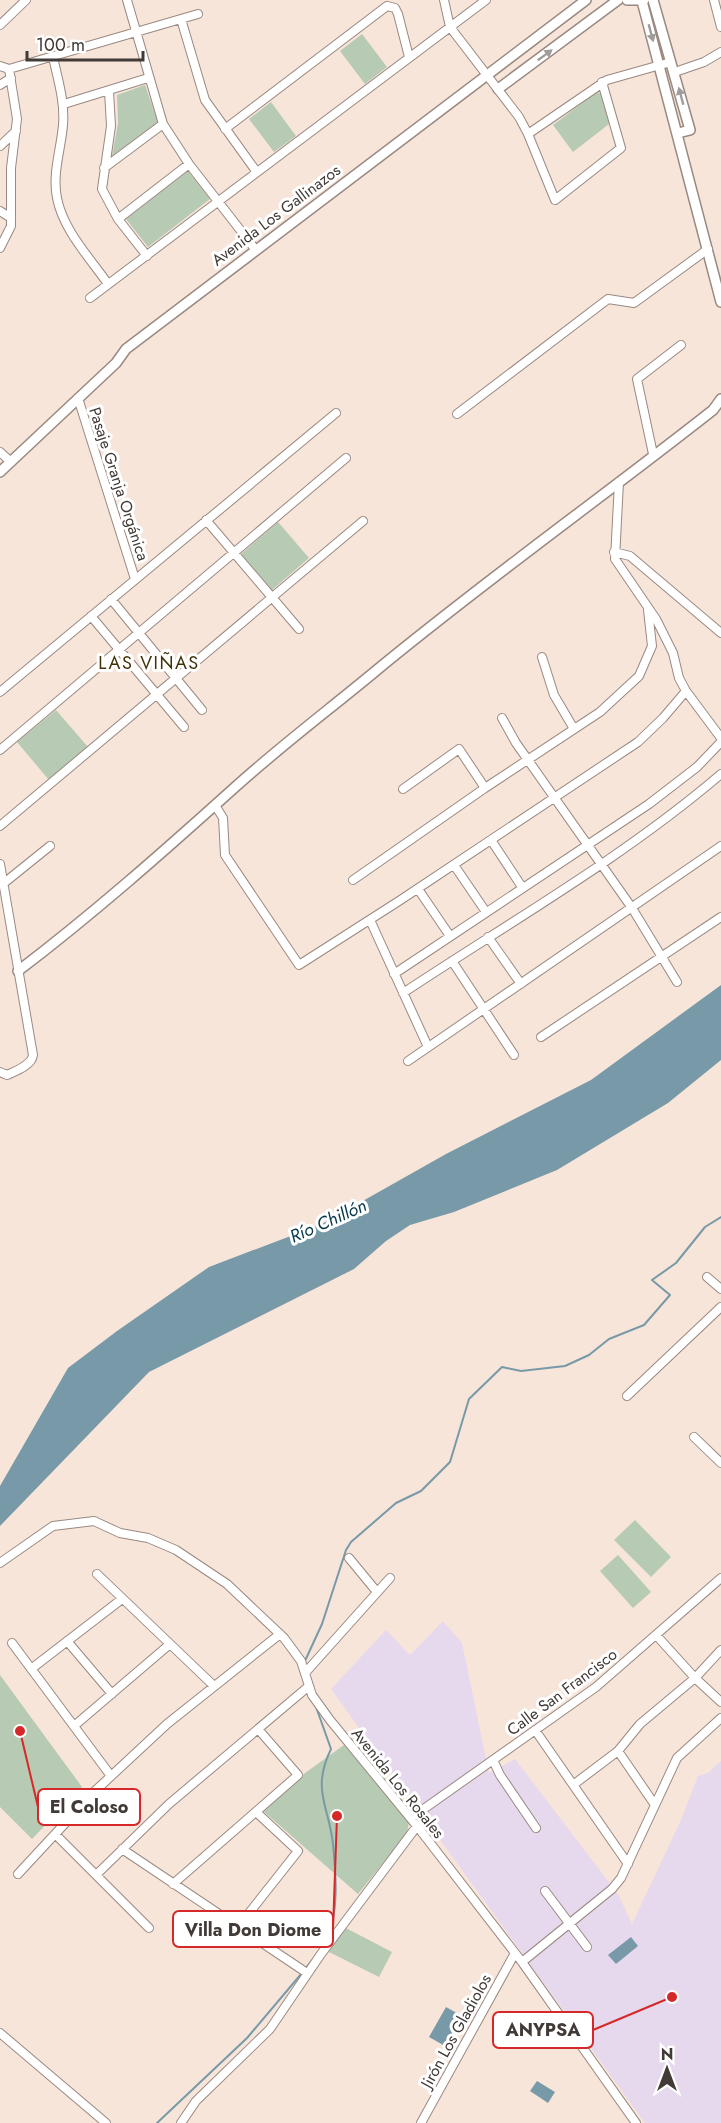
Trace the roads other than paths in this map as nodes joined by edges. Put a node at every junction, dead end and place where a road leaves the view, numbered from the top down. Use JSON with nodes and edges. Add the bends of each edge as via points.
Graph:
{"nodes":[{"id":1,"x":26,"y":0,"type":"edge"},
{"id":2,"x":127,"y":0,"type":"edge"},
{"id":3,"x":444,"y":0,"type":"edge"},
{"id":4,"x":486,"y":0,"type":"edge"},
{"id":5,"x":586,"y":0,"type":"edge"},
{"id":6,"x":618,"y":0,"type":"edge"},
{"id":7,"x":627,"y":0,"type":"edge"},
{"id":8,"x":643,"y":0,"type":"edge"},
{"id":9,"x":653,"y":0,"type":"edge"},
{"id":10,"x":714,"y":0,"type":"edge"},
{"id":11,"x":198,"y":14,"type":"dead end"},
{"id":12,"x":180,"y":19,"type":"junction"},
{"id":13,"x":0,"y":25,"type":"edge"},
{"id":14,"x":450,"y":27,"type":"junction"},
{"id":15,"x":721,"y":27,"type":"edge"},
{"id":16,"x":135,"y":33,"type":"junction"},
{"id":17,"x":721,"y":52,"type":"edge"},
{"id":18,"x":53,"y":57,"type":"junction"},
{"id":19,"x":409,"y":57,"type":"junction"},
{"id":20,"x":671,"y":62,"type":"junction"},
{"id":21,"x":660,"y":65,"type":"junction"},
{"id":22,"x":0,"y":66,"type":"edge"},
{"id":23,"x":9,"y":69,"type":"junction"},
{"id":24,"x":675,"y":72,"type":"junction"},
{"id":25,"x":486,"y":76,"type":"junction"},
{"id":26,"x":11,"y":78,"type":"junction"},
{"id":27,"x":148,"y":78,"type":"junction"},
{"id":28,"x":602,"y":82,"type":"junction"},
{"id":29,"x":0,"y":85,"type":"edge"},
{"id":30,"x":498,"y":89,"type":"junction"},
{"id":31,"x":109,"y":91,"type":"junction"},
{"id":32,"x":64,"y":104,"type":"junction"},
{"id":33,"x":164,"y":124,"type":"junction"},
{"id":34,"x":225,"y":129,"type":"junction"},
{"id":35,"x":16,"y":131,"type":"junction"},
{"id":36,"x":678,"y":133,"type":"junction"},
{"id":37,"x":528,"y":134,"type":"junction"},
{"id":38,"x":0,"y":146,"type":"edge"},
{"id":39,"x":189,"y":164,"type":"junction"},
{"id":40,"x":104,"y":168,"type":"junction"},
{"id":41,"x":256,"y":171,"type":"junction"},
{"id":42,"x":217,"y":201,"type":"junction"},
{"id":43,"x":0,"y":211,"type":"edge"},
{"id":44,"x":11,"y":218,"type":"junction"},
{"id":45,"x":118,"y":219,"type":"junction"},
{"id":46,"x":0,"y":248,"type":"edge"},
{"id":47,"x":255,"y":249,"type":"junction"},
{"id":48,"x":708,"y":249,"type":"junction"},
{"id":49,"x":147,"y":256,"type":"junction"},
{"id":50,"x":108,"y":284,"type":"junction"},
{"id":51,"x":90,"y":298,"type":"dead end"},
{"id":52,"x":721,"y":302,"type":"edge"},
{"id":53,"x":681,"y":345,"type":"dead end"},
{"id":54,"x":78,"y":398,"type":"junction"},
{"id":55,"x":721,"y":399,"type":"edge"},
{"id":56,"x":336,"y":413,"type":"dead end"},
{"id":57,"x":457,"y":414,"type":"dead end"},
{"id":58,"x":0,"y":452,"type":"edge"},
{"id":59,"x":653,"y":454,"type":"junction"},
{"id":60,"x":346,"y":458,"type":"dead end"},
{"id":61,"x":11,"y":462,"type":"junction"},
{"id":62,"x":0,"y":472,"type":"edge"},
{"id":63,"x":619,"y":482,"type":"junction"},
{"id":64,"x":206,"y":520,"type":"junction"},
{"id":65,"x":363,"y":521,"type":"dead end"},
{"id":66,"x":614,"y":552,"type":"junction"},
{"id":67,"x":234,"y":553,"type":"junction"},
{"id":68,"x":135,"y":579,"type":"junction"},
{"id":69,"x":272,"y":598,"type":"junction"},
{"id":70,"x":111,"y":599,"type":"junction"},
{"id":71,"x":648,"y":608,"type":"junction"},
{"id":72,"x":91,"y":616,"type":"junction"},
{"id":73,"x":299,"y":629,"type":"dead end"},
{"id":74,"x":139,"y":633,"type":"junction"},
{"id":75,"x":721,"y":633,"type":"edge"},
{"id":76,"x":119,"y":650,"type":"junction"},
{"id":77,"x":542,"y":657,"type":"dead end"},
{"id":78,"x":176,"y":678,"type":"junction"},
{"id":79,"x":686,"y":691,"type":"junction"},
{"id":80,"x":0,"y":692,"type":"edge"},
{"id":81,"x":157,"y":694,"type":"junction"},
{"id":82,"x":202,"y":710,"type":"dead end"},
{"id":83,"x":502,"y":718,"type":"dead end"},
{"id":84,"x":184,"y":727,"type":"dead end"},
{"id":85,"x":574,"y":729,"type":"junction"},
{"id":86,"x":721,"y":740,"type":"edge"},
{"id":87,"x":0,"y":750,"type":"edge"},
{"id":88,"x":527,"y":759,"type":"junction"},
{"id":89,"x":721,"y":774,"type":"edge"},
{"id":90,"x":485,"y":788,"type":"junction"},
{"id":91,"x":403,"y":789,"type":"dead end"},
{"id":92,"x":554,"y":797,"type":"junction"},
{"id":93,"x":215,"y":805,"type":"junction"},
{"id":94,"x":0,"y":826,"type":"edge"},
{"id":95,"x":490,"y":840,"type":"junction"},
{"id":96,"x":586,"y":844,"type":"junction"},
{"id":97,"x":50,"y":846,"type":"dead end"},
{"id":98,"x":721,"y":846,"type":"edge"},
{"id":99,"x":600,"y":863,"type":"junction"},
{"id":100,"x":0,"y":864,"type":"edge"},
{"id":101,"x":454,"y":865,"type":"junction"},
{"id":102,"x":353,"y":880,"type":"dead end"},
{"id":103,"x":4,"y":883,"type":"junction"},
{"id":104,"x":522,"y":887,"type":"junction"},
{"id":105,"x":418,"y":889,"type":"junction"},
{"id":106,"x":632,"y":908,"type":"junction"},
{"id":107,"x":486,"y":912,"type":"junction"},
{"id":108,"x":721,"y":917,"type":"edge"},
{"id":109,"x":370,"y":920,"type":"junction"},
{"id":110,"x":450,"y":936,"type":"junction"},
{"id":111,"x":488,"y":937,"type":"junction"},
{"id":112,"x":662,"y":956,"type":"junction"},
{"id":113,"x":452,"y":961,"type":"junction"},
{"id":114,"x":18,"y":971,"type":"junction"},
{"id":115,"x":394,"y":974,"type":"junction"},
{"id":116,"x":677,"y":982,"type":"dead end"},
{"id":117,"x":521,"y":984,"type":"junction"},
{"id":118,"x":404,"y":993,"type":"junction"},
{"id":119,"x":484,"y":1009,"type":"junction"},
{"id":120,"x":541,"y":1037,"type":"dead end"},
{"id":121,"x":428,"y":1047,"type":"junction"},
{"id":122,"x":514,"y":1055,"type":"dead end"},
{"id":123,"x":408,"y":1061,"type":"dead end"},
{"id":124,"x":0,"y":1072,"type":"edge"},
{"id":125,"x":707,"y":1277,"type":"dead end"},
{"id":126,"x":721,"y":1289,"type":"edge"},
{"id":127,"x":721,"y":1307,"type":"edge"},
{"id":128,"x":627,"y":1396,"type":"dead end"},
{"id":129,"x":694,"y":1437,"type":"dead end"},
{"id":130,"x":721,"y":1463,"type":"edge"},
{"id":131,"x":349,"y":1558,"type":"dead end"},
{"id":132,"x":0,"y":1563,"type":"edge"},
{"id":133,"x":97,"y":1574,"type":"dead end"},
{"id":134,"x":390,"y":1578,"type":"dead end"},
{"id":135,"x":721,"y":1578,"type":"edge"},
{"id":136,"x":377,"y":1592,"type":"junction"},
{"id":137,"x":122,"y":1599,"type":"junction"},
{"id":138,"x":280,"y":1634,"type":"junction"},
{"id":139,"x":656,"y":1635,"type":"junction"},
{"id":140,"x":68,"y":1641,"type":"junction"},
{"id":141,"x":12,"y":1643,"type":"dead end"},
{"id":142,"x":170,"y":1644,"type":"junction"},
{"id":143,"x":721,"y":1650,"type":"edge"},
{"id":144,"x":31,"y":1669,"type":"junction"},
{"id":145,"x":305,"y":1673,"type":"junction"},
{"id":146,"x":695,"y":1678,"type":"junction"},
{"id":147,"x":214,"y":1686,"type":"junction"},
{"id":148,"x":309,"y":1686,"type":"junction"},
{"id":149,"x":112,"y":1694,"type":"junction"},
{"id":150,"x":721,"y":1702,"type":"edge"},
{"id":151,"x":721,"y":1718,"type":"edge"},
{"id":152,"x":74,"y":1726,"type":"junction"},
{"id":153,"x":258,"y":1729,"type":"junction"},
{"id":154,"x":535,"y":1730,"type":"junction"},
{"id":155,"x":618,"y":1751,"type":"junction"},
{"id":156,"x":493,"y":1760,"type":"junction"},
{"id":157,"x":111,"y":1776,"type":"junction"},
{"id":158,"x":573,"y":1785,"type":"junction"},
{"id":159,"x":656,"y":1805,"type":"junction"},
{"id":160,"x":256,"y":1812,"type":"junction"},
{"id":161,"x":411,"y":1818,"type":"junction"},
{"id":162,"x":417,"y":1826,"type":"junction"},
{"id":163,"x":536,"y":1828,"type":"dead end"},
{"id":164,"x":55,"y":1834,"type":"junction"},
{"id":165,"x":122,"y":1850,"type":"junction"},
{"id":166,"x":628,"y":1864,"type":"junction"},
{"id":167,"x":18,"y":1874,"type":"dead end"},
{"id":168,"x":96,"y":1875,"type":"junction"},
{"id":169,"x":173,"y":1884,"type":"junction"},
{"id":170,"x":545,"y":1891,"type":"dead end"},
{"id":171,"x":570,"y":1923,"type":"junction"},
{"id":172,"x":238,"y":1927,"type":"junction"},
{"id":173,"x":149,"y":1928,"type":"dead end"},
{"id":174,"x":587,"y":1947,"type":"dead end"},
{"id":175,"x":515,"y":1953,"type":"junction"},
{"id":176,"x":522,"y":1962,"type":"junction"},
{"id":177,"x":307,"y":1973,"type":"junction"},
{"id":178,"x":0,"y":2033,"type":"edge"},
{"id":179,"x":105,"y":2123,"type":"edge"},
{"id":180,"x":181,"y":2123,"type":"edge"},
{"id":181,"x":421,"y":2123,"type":"edge"},
{"id":182,"x":636,"y":2123,"type":"edge"}],
"edges":[{"from":1,"to":13,"type":"street"},
{"from":2,"to":16,"type":"street"},
{"from":3,"to":14,"type":"street"},
{"from":4,"to":14,"type":"street"},
{"from":5,"to":25,"type":"street","name":"Avenida Los Gallinazos"},
{"from":30,"to":6,"type":"street","one_way":true},
{"from":7,"to":8,"type":"street"},
{"from":8,"to":21,"type":"street","one_way":true},
{"from":9,"to":20,"type":"street"},
{"from":10,"to":15,"type":"street"},
{"from":11,"to":12,"type":"street"},
{"from":12,"to":16,"type":"street"},
{"from":12,"to":34,"type":"street","via":[[205,100]]},
{"from":14,"to":19,"type":"street"},
{"from":14,"to":25,"type":"street"},
{"from":16,"to":18,"type":"street"},
{"from":16,"to":27,"type":"street"},
{"from":17,"to":24,"type":"street"},
{"from":18,"to":23,"type":"street"},
{"from":18,"to":32,"type":"street"},
{"from":19,"to":34,"type":"street","via":[[398,14],[395,8],[387,6]]},
{"from":19,"to":41,"type":"street"},
{"from":20,"to":21,"type":"street"},
{"from":20,"to":24,"type":"street"},
{"from":21,"to":28,"type":"street"},
{"from":21,"to":36,"type":"street"},
{"from":22,"to":23,"type":"street"},
{"from":23,"to":26,"type":"street"},
{"from":36,"to":24,"type":"street","one_way":true,"via":[[690,130]]},
{"from":25,"to":30,"type":"street"},
{"from":25,"to":47,"type":"street","name":"Avenida Los Gallinazos"},
{"from":26,"to":29,"type":"street"},
{"from":26,"to":35,"type":"street","via":[[18,119]]},
{"from":27,"to":31,"type":"street"},
{"from":27,"to":33,"type":"street"},
{"from":28,"to":37,"type":"street"},
{"from":28,"to":37,"type":"street","via":[[621,148],[555,200]]},
{"from":30,"to":37,"type":"street"},
{"from":31,"to":32,"type":"street"},
{"from":31,"to":40,"type":"street","via":[[111,126]]},
{"from":32,"to":50,"type":"street","via":[[55,176],[57,199],[66,224]]},
{"from":33,"to":39,"type":"street"},
{"from":33,"to":40,"type":"street"},
{"from":34,"to":41,"type":"street"},
{"from":35,"to":38,"type":"street"},
{"from":35,"to":44,"type":"street"},
{"from":36,"to":48,"type":"street"},
{"from":39,"to":42,"type":"street"},
{"from":39,"to":45,"type":"street"},
{"from":40,"to":45,"type":"street","via":[[102,189]]},
{"from":41,"to":42,"type":"street"},
{"from":42,"to":47,"type":"street"},
{"from":42,"to":49,"type":"street"},
{"from":43,"to":44,"type":"street"},
{"from":44,"to":46,"type":"street"},
{"from":45,"to":49,"type":"street"},
{"from":47,"to":54,"type":"street","name":"Avenida Los Gallinazos","via":[[126,349]]},
{"from":48,"to":52,"type":"street"},
{"from":48,"to":57,"type":"street","via":[[634,303],[608,299]]},
{"from":49,"to":50,"type":"street"},
{"from":50,"to":51,"type":"street"},
{"from":53,"to":59,"type":"street","via":[[637,379]]},
{"from":54,"to":61,"type":"street","name":"Avenida Los Gallinazos"},
{"from":54,"to":68,"type":"street","name":"Pasaje Granja Orgánica"},
{"from":55,"to":59,"type":"street","via":[[713,410]]},
{"from":56,"to":64,"type":"street"},
{"from":58,"to":61,"type":"street"},
{"from":59,"to":63,"type":"street"},
{"from":60,"to":67,"type":"street"},
{"from":61,"to":62,"type":"street","name":"Avenida Los Gallinazos"},
{"from":63,"to":66,"type":"street"},
{"from":63,"to":93,"type":"street","via":[[508,564]]},
{"from":64,"to":67,"type":"street"},
{"from":64,"to":68,"type":"street"},
{"from":65,"to":69,"type":"street"},
{"from":66,"to":71,"type":"street"},
{"from":66,"to":75,"type":"street","via":[[630,556]]},
{"from":67,"to":69,"type":"street"},
{"from":67,"to":74,"type":"street"},
{"from":68,"to":70,"type":"street"},
{"from":69,"to":73,"type":"street"},
{"from":69,"to":78,"type":"street"},
{"from":70,"to":72,"type":"street"},
{"from":70,"to":74,"type":"street"},
{"from":71,"to":79,"type":"street","via":[[673,653]]},
{"from":71,"to":85,"type":"street","via":[[652,646],[639,676],[600,712]]},
{"from":72,"to":76,"type":"street"},
{"from":72,"to":80,"type":"street"},
{"from":74,"to":76,"type":"street"},
{"from":74,"to":78,"type":"street"},
{"from":76,"to":81,"type":"street"},
{"from":76,"to":87,"type":"street"},
{"from":77,"to":85,"type":"street","via":[[554,695]]},
{"from":78,"to":81,"type":"street"},
{"from":78,"to":82,"type":"street"},
{"from":79,"to":86,"type":"street"},
{"from":79,"to":92,"type":"street","via":[[638,742]]},
{"from":81,"to":84,"type":"street"},
{"from":81,"to":94,"type":"street"},
{"from":83,"to":88,"type":"street"},
{"from":85,"to":88,"type":"street"},
{"from":86,"to":96,"type":"street","via":[[697,767],[649,804]]},
{"from":88,"to":90,"type":"street"},
{"from":88,"to":92,"type":"street"},
{"from":89,"to":99,"type":"street"},
{"from":90,"to":91,"type":"street","via":[[459,749]]},
{"from":90,"to":102,"type":"street"},
{"from":92,"to":95,"type":"street"},
{"from":92,"to":96,"type":"street"},
{"from":93,"to":109,"type":"street","via":[[223,819],[225,855],[299,964]]},
{"from":93,"to":114,"type":"street"},
{"from":95,"to":101,"type":"street"},
{"from":95,"to":104,"type":"street"},
{"from":96,"to":99,"type":"street"},
{"from":96,"to":104,"type":"street"},
{"from":97,"to":103,"type":"street"},
{"from":98,"to":106,"type":"street"},
{"from":99,"to":106,"type":"street"},
{"from":99,"to":111,"type":"street"},
{"from":100,"to":103,"type":"street"},
{"from":101,"to":105,"type":"street"},
{"from":101,"to":107,"type":"street"},
{"from":103,"to":114,"type":"street"},
{"from":104,"to":107,"type":"street"},
{"from":105,"to":109,"type":"street"},
{"from":105,"to":110,"type":"street"},
{"from":106,"to":112,"type":"street"},
{"from":106,"to":117,"type":"street"},
{"from":107,"to":110,"type":"street"},
{"from":108,"to":112,"type":"street"},
{"from":109,"to":115,"type":"street"},
{"from":110,"to":115,"type":"street"},
{"from":111,"to":113,"type":"street"},
{"from":111,"to":117,"type":"street"},
{"from":112,"to":116,"type":"street"},
{"from":112,"to":120,"type":"street"},
{"from":113,"to":118,"type":"street"},
{"from":113,"to":119,"type":"street"},
{"from":114,"to":124,"type":"street","via":[[33,1059],[7,1075]]},
{"from":115,"to":118,"type":"street"},
{"from":117,"to":119,"type":"street"},
{"from":118,"to":121,"type":"street"},
{"from":119,"to":121,"type":"street"},
{"from":119,"to":122,"type":"street"},
{"from":121,"to":123,"type":"street"},
{"from":125,"to":126,"type":"street"},
{"from":127,"to":128,"type":"street"},
{"from":129,"to":130,"type":"street"},
{"from":131,"to":136,"type":"street"},
{"from":132,"to":138,"type":"street","name":"Avenida Los Rosales","via":[[52,1526],[94,1521],[176,1550],[227,1584]]},
{"from":133,"to":137,"type":"street"},
{"from":134,"to":136,"type":"street"},
{"from":135,"to":139,"type":"street","name":"Calle San Francisco"},
{"from":136,"to":145,"type":"street"},
{"from":137,"to":140,"type":"street"},
{"from":137,"to":142,"type":"street"},
{"from":138,"to":145,"type":"street","name":"Avenida Los Rosales"},
{"from":138,"to":147,"type":"street"},
{"from":139,"to":146,"type":"street"},
{"from":139,"to":154,"type":"street","name":"Calle San Francisco","via":[[596,1687]]},
{"from":140,"to":144,"type":"street"},
{"from":140,"to":149,"type":"street"},
{"from":141,"to":144,"type":"street"},
{"from":142,"to":147,"type":"street"},
{"from":142,"to":149,"type":"street"},
{"from":143,"to":146,"type":"street"},
{"from":144,"to":152,"type":"street"},
{"from":145,"to":148,"type":"street","name":"Avenida Los Rosales"},
{"from":146,"to":150,"type":"street"},
{"from":146,"to":155,"type":"street","via":[[640,1724]]},
{"from":147,"to":157,"type":"street"},
{"from":148,"to":153,"type":"street"},
{"from":148,"to":161,"type":"street","name":"Avenida Los Rosales","via":[[330,1720]]},
{"from":149,"to":152,"type":"street"},
{"from":151,"to":159,"type":"street","via":[[677,1758]]},
{"from":152,"to":157,"type":"street"},
{"from":153,"to":160,"type":"street","via":[[298,1775]]},
{"from":153,"to":165,"type":"street","via":[[169,1804]]},
{"from":154,"to":156,"type":"street","name":"Calle San Francisco"},
{"from":154,"to":158,"type":"street"},
{"from":155,"to":158,"type":"street"},
{"from":155,"to":159,"type":"street"},
{"from":156,"to":161,"type":"street","name":"Calle San Francisco"},
{"from":156,"to":163,"type":"street"},
{"from":157,"to":164,"type":"street"},
{"from":158,"to":166,"type":"street"},
{"from":159,"to":166,"type":"street"},
{"from":160,"to":169,"type":"street"},
{"from":160,"to":172,"type":"street","via":[[298,1851]]},
{"from":161,"to":162,"type":"street","name":"Avenida Los Rosales"},
{"from":162,"to":175,"type":"street","name":"Avenida Los Rosales"},
{"from":162,"to":177,"type":"street"},
{"from":164,"to":167,"type":"street"},
{"from":164,"to":168,"type":"street"},
{"from":165,"to":168,"type":"street"},
{"from":165,"to":169,"type":"street"},
{"from":166,"to":171,"type":"street","via":[[612,1889]]},
{"from":168,"to":173,"type":"street"},
{"from":169,"to":172,"type":"street"},
{"from":170,"to":171,"type":"street"},
{"from":171,"to":174,"type":"street"},
{"from":171,"to":176,"type":"street"},
{"from":172,"to":177,"type":"street"},
{"from":175,"to":176,"type":"street","name":"Avenida Los Rosales"},
{"from":175,"to":181,"type":"street","name":"Jirón Los Gladiolos"},
{"from":176,"to":182,"type":"street","name":"Avenida Los Rosales"},
{"from":177,"to":180,"type":"street","via":[[270,2029],[196,2101]]},
{"from":178,"to":179,"type":"street"}]}
